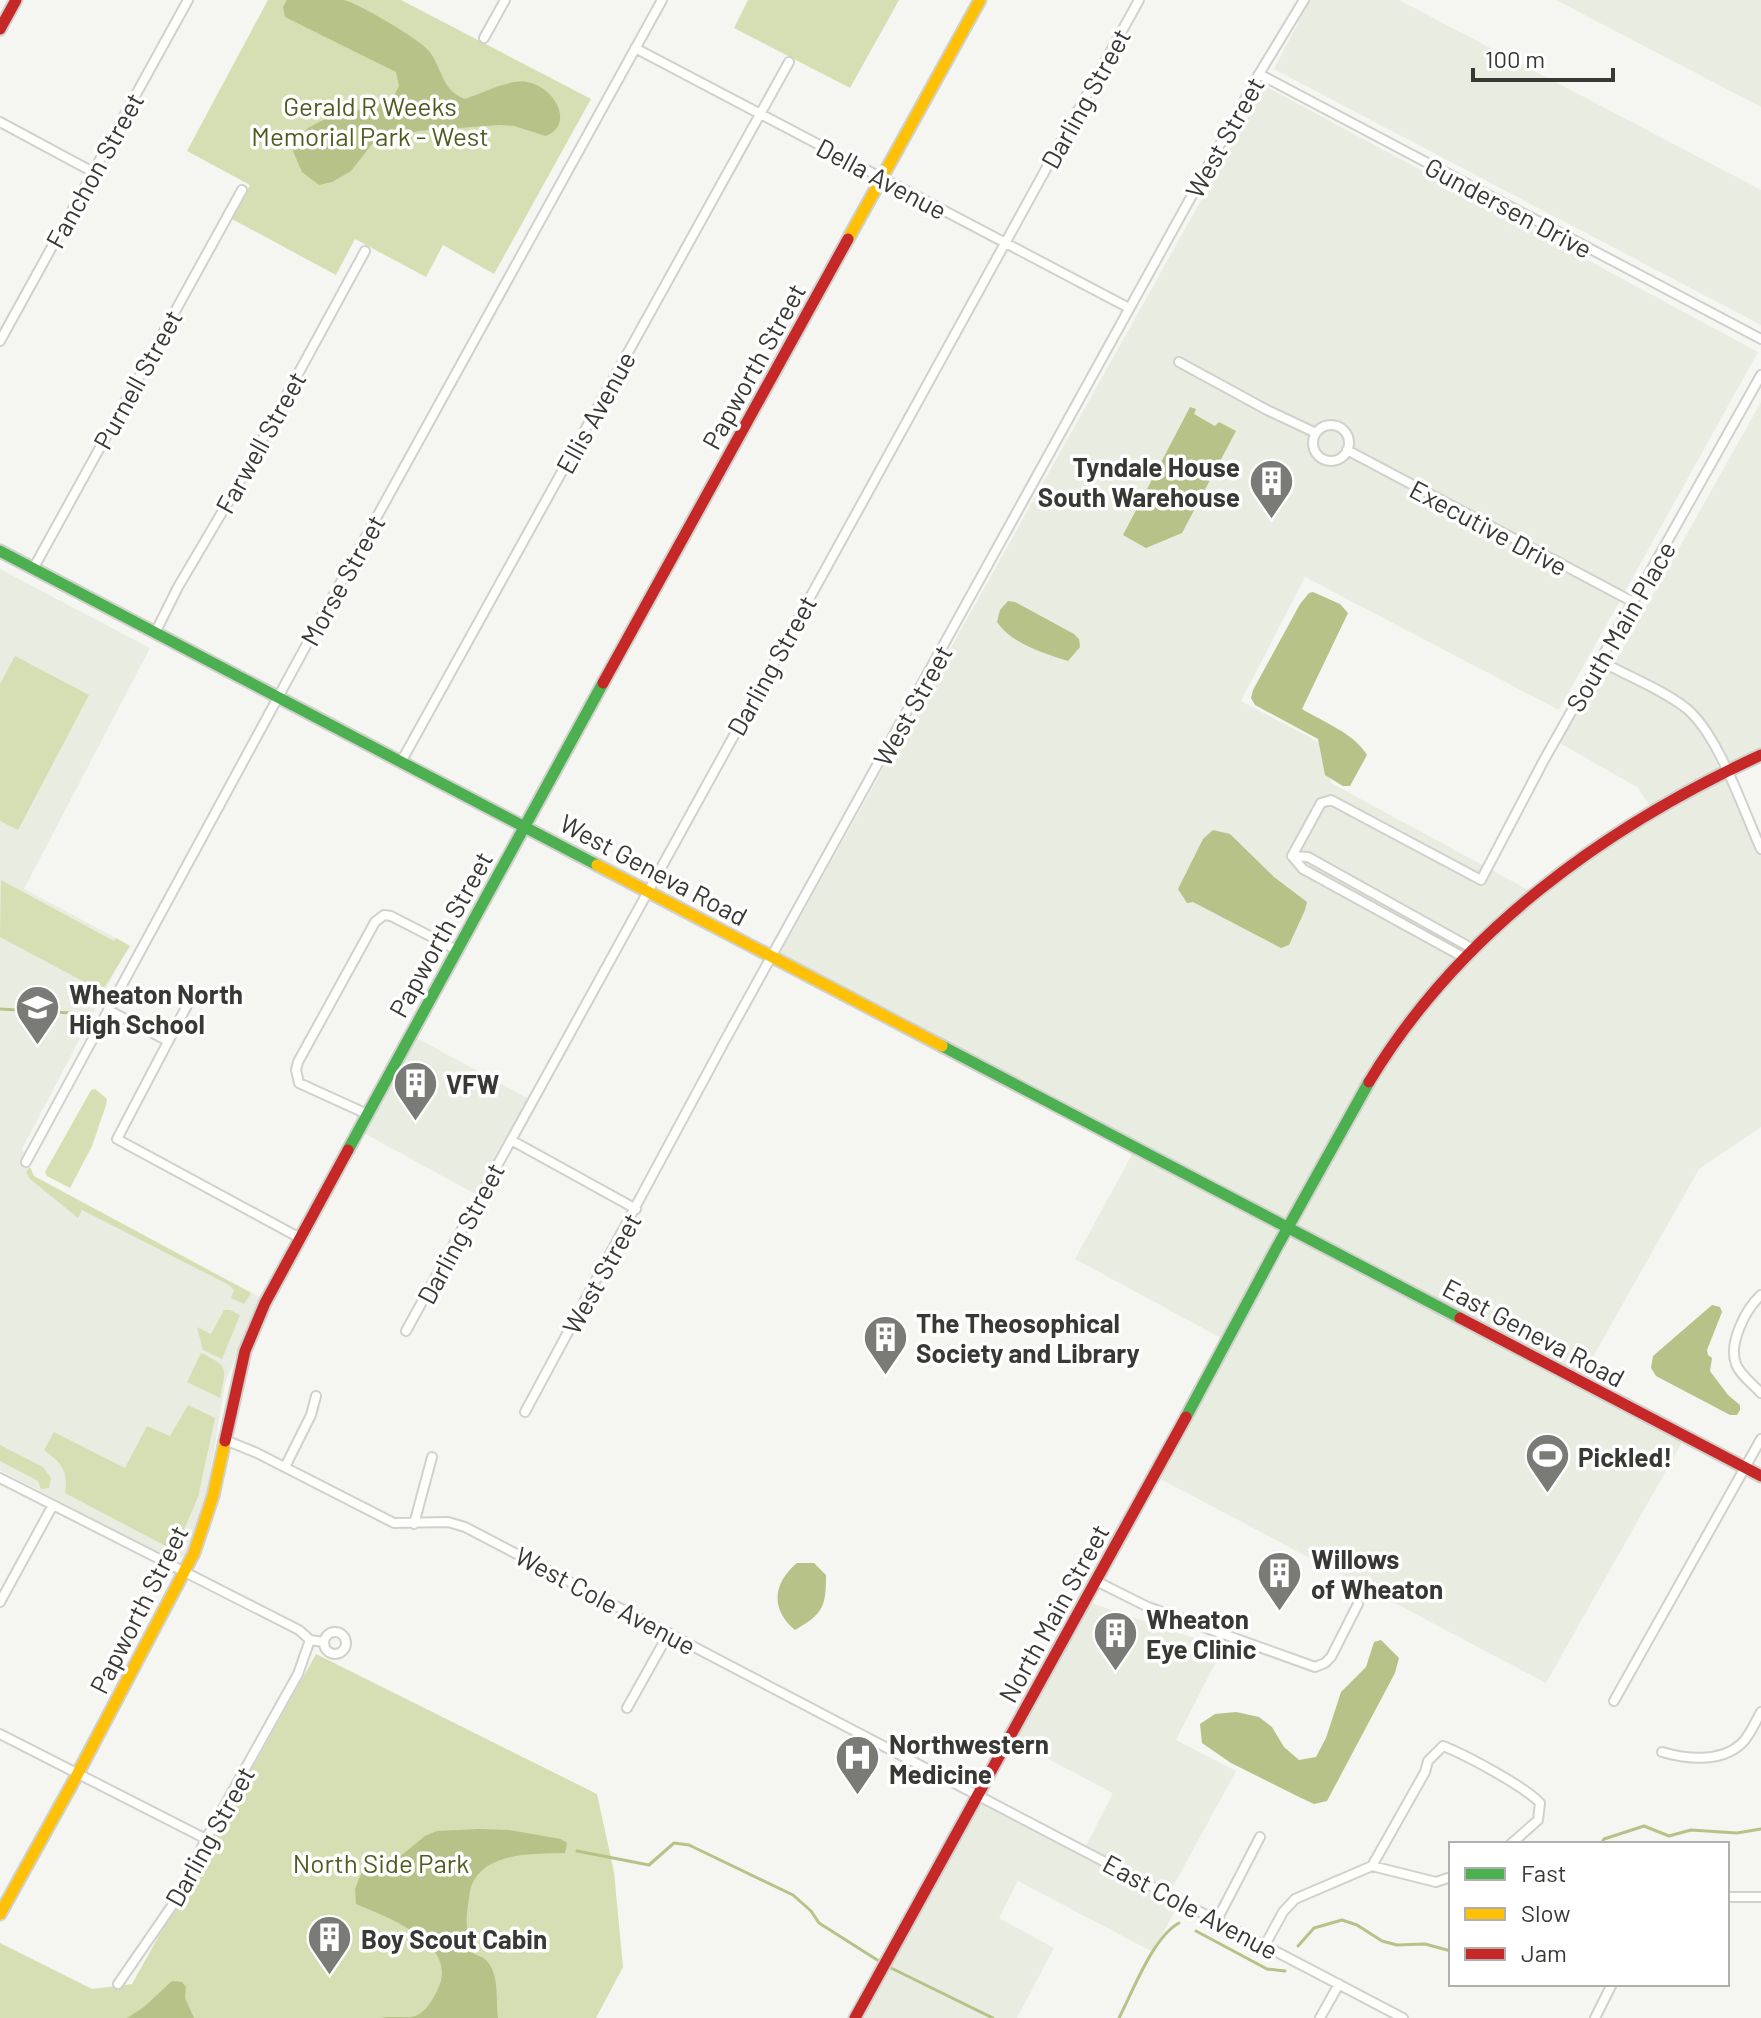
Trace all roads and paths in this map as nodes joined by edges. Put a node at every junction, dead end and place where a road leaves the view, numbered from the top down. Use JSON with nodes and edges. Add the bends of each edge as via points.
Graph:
{"nodes":[{"id":1,"x":16,"y":0,"type":"edge"},
{"id":2,"x":188,"y":0,"type":"edge"},
{"id":3,"x":505,"y":0,"type":"edge"},
{"id":4,"x":662,"y":0,"type":"edge"},
{"id":5,"x":980,"y":0,"type":"edge"},
{"id":6,"x":1139,"y":0,"type":"edge"},
{"id":7,"x":1304,"y":0,"type":"edge"},
{"id":8,"x":0,"y":29,"type":"edge"},
{"id":9,"x":484,"y":38,"type":"dead end"},
{"id":10,"x":635,"y":48,"type":"junction"},
{"id":11,"x":789,"y":62,"type":"dead end"},
{"id":12,"x":1259,"y":74,"type":"junction"},
{"id":13,"x":761,"y":113,"type":"junction"},
{"id":14,"x":0,"y":122,"type":"edge"},
{"id":15,"x":93,"y":172,"type":"junction"},
{"id":16,"x":882,"y":177,"type":"junction"},
{"id":17,"x":242,"y":190,"type":"dead end"},
{"id":18,"x":1005,"y":244,"type":"junction"},
{"id":19,"x":365,"y":251,"type":"dead end"},
{"id":20,"x":1129,"y":308,"type":"junction"},
{"id":21,"x":1761,"y":339,"type":"edge"},
{"id":22,"x":0,"y":341,"type":"edge"},
{"id":23,"x":1179,"y":362,"type":"dead end"},
{"id":24,"x":1761,"y":375,"type":"edge"},
{"id":25,"x":1316,"y":433,"type":"junction"},
{"id":26,"x":1347,"y":450,"type":"junction"},
{"id":27,"x":0,"y":551,"type":"edge"},
{"id":28,"x":33,"y":569,"type":"junction"},
{"id":29,"x":1633,"y":602,"type":"junction"},
{"id":30,"x":155,"y":633,"type":"junction"},
{"id":31,"x":1600,"y":661,"type":"junction"},
{"id":32,"x":278,"y":698,"type":"junction"},
{"id":33,"x":1761,"y":755,"type":"edge"},
{"id":34,"x":401,"y":762,"type":"junction"},
{"id":35,"x":1726,"y":770,"type":"junction"},
{"id":36,"x":524,"y":826,"type":"junction"},
{"id":37,"x":1761,"y":849,"type":"edge"},
{"id":38,"x":647,"y":891,"type":"junction"},
{"id":39,"x":457,"y":950,"type":"junction"},
{"id":40,"x":1469,"y":954,"type":"junction"},
{"id":41,"x":773,"y":956,"type":"junction"},
{"id":42,"x":192,"y":996,"type":"dead end"},
{"id":43,"x":108,"y":1010,"type":"junction"},
{"id":44,"x":168,"y":1041,"type":"junction"},
{"id":45,"x":367,"y":1114,"type":"junction"},
{"id":46,"x":511,"y":1140,"type":"junction"},
{"id":47,"x":26,"y":1162,"type":"dead end"},
{"id":48,"x":636,"y":1209,"type":"junction"},
{"id":49,"x":1287,"y":1228,"type":"junction"},
{"id":50,"x":300,"y":1238,"type":"junction"},
{"id":51,"x":1761,"y":1295,"type":"edge"},
{"id":52,"x":406,"y":1331,"type":"dead end"},
{"id":53,"x":1761,"y":1393,"type":"edge"},
{"id":54,"x":316,"y":1396,"type":"dead end"},
{"id":55,"x":525,"y":1412,"type":"dead end"},
{"id":56,"x":1761,"y":1439,"type":"edge"},
{"id":57,"x":225,"y":1440,"type":"junction"},
{"id":58,"x":432,"y":1457,"type":"dead end"},
{"id":59,"x":285,"y":1467,"type":"junction"},
{"id":60,"x":1744,"y":1467,"type":"junction"},
{"id":61,"x":1761,"y":1476,"type":"edge"},
{"id":62,"x":0,"y":1478,"type":"edge"},
{"id":63,"x":53,"y":1505,"type":"junction"},
{"id":64,"x":414,"y":1524,"type":"junction"},
{"id":65,"x":184,"y":1573,"type":"junction"},
{"id":66,"x":1096,"y":1581,"type":"junction"},
{"id":67,"x":0,"y":1602,"type":"edge"},
{"id":68,"x":1358,"y":1604,"type":"dead end"},
{"id":69,"x":669,"y":1633,"type":"junction"},
{"id":70,"x":310,"y":1640,"type":"junction"},
{"id":71,"x":324,"y":1642,"type":"dead end"},
{"id":72,"x":1614,"y":1701,"type":"dead end"},
{"id":73,"x":627,"y":1708,"type":"dead end"},
{"id":74,"x":1761,"y":1712,"type":"edge"},
{"id":75,"x":1751,"y":1730,"type":"junction"},
{"id":76,"x":0,"y":1734,"type":"edge"},
{"id":77,"x":1761,"y":1735,"type":"edge"},
{"id":78,"x":1662,"y":1752,"type":"dead end"},
{"id":79,"x":77,"y":1775,"type":"junction"},
{"id":80,"x":978,"y":1795,"type":"junction"},
{"id":81,"x":1260,"y":1837,"type":"dead end"},
{"id":82,"x":206,"y":1839,"type":"junction"},
{"id":83,"x":1513,"y":1842,"type":"edge"},
{"id":84,"x":1372,"y":1866,"type":"junction"},
{"id":85,"x":1449,"y":1878,"type":"edge"},
{"id":86,"x":1729,"y":1897,"type":"edge"},
{"id":87,"x":1761,"y":1897,"type":"edge"},
{"id":88,"x":0,"y":1914,"type":"edge"},
{"id":89,"x":1217,"y":1920,"type":"junction"},
{"id":90,"x":1265,"y":1945,"type":"junction"},
{"id":91,"x":118,"y":1984,"type":"dead end"},
{"id":92,"x":1339,"y":1984,"type":"junction"},
{"id":93,"x":1611,"y":1986,"type":"edge"},
{"id":94,"x":855,"y":2018,"type":"edge"},
{"id":95,"x":1320,"y":2018,"type":"edge"},
{"id":96,"x":1403,"y":2018,"type":"edge"},
{"id":97,"x":1595,"y":2018,"type":"edge"}],
"edges":[{"from":1,"to":8,"type":"street"},
{"from":2,"to":15,"type":"street","name":"Fanchon Street"},
{"from":3,"to":9,"type":"street"},
{"from":4,"to":10,"type":"street","name":"Morse Street"},
{"from":5,"to":16,"type":"street","name":"Papworth Street"},
{"from":6,"to":18,"type":"street","name":"Darling Street"},
{"from":7,"to":12,"type":"street","name":"West Street"},
{"from":10,"to":13,"type":"street","name":"Della Avenue"},
{"from":10,"to":32,"type":"street","name":"Morse Street"},
{"from":11,"to":13,"type":"street","name":"Ellis Avenue"},
{"from":12,"to":20,"type":"street","name":"West Street"},
{"from":12,"to":21,"type":"street","name":"Gundersen Drive"},
{"from":13,"to":16,"type":"street","name":"Della Avenue"},
{"from":13,"to":34,"type":"street","name":"Ellis Avenue"},
{"from":14,"to":15,"type":"street"},
{"from":15,"to":22,"type":"street","name":"Fanchon Street"},
{"from":16,"to":18,"type":"street","name":"Della Avenue"},
{"from":16,"to":36,"type":"street","name":"Papworth Street"},
{"from":17,"to":28,"type":"street","name":"Purnell Street"},
{"from":18,"to":20,"type":"street","name":"Della Avenue"},
{"from":18,"to":38,"type":"street","name":"Darling Street"},
{"from":19,"to":30,"type":"street","name":"Farwell Street"},
{"from":20,"to":41,"type":"street","name":"West Street"},
{"from":23,"to":25,"type":"street","name":"Executive Drive"},
{"from":24,"to":29,"type":"street","name":"South Main Place"},
{"from":25,"to":26,"type":"street","name":"Executive Drive","via":[[1325,426],[1342,429]]},
{"from":25,"to":26,"type":"street","name":"Executive Drive","via":[[1314,450],[1322,458],[1339,459]]},
{"from":26,"to":29,"type":"street","name":"Executive Drive"},
{"from":27,"to":28,"type":"street","name":"West Geneva Road"},
{"from":28,"to":30,"type":"street","name":"West Geneva Road"},
{"from":29,"to":31,"type":"street","name":"South Main Place"},
{"from":30,"to":32,"type":"street","name":"West Geneva Road"},
{"from":31,"to":35,"type":"street","via":[[1685,707]]},
{"from":31,"to":40,"type":"street","name":"South Main Place","via":[[1481,880],[1331,800],[1321,803],[1292,856],[1308,857]]},
{"from":32,"to":34,"type":"street","name":"West Geneva Road"},
{"from":32,"to":43,"type":"street","name":"Morse Street"},
{"from":33,"to":35,"type":"street","name":"North Main Street"},
{"from":34,"to":36,"type":"street","name":"West Geneva Road"},
{"from":35,"to":37,"type":"street"},
{"from":35,"to":40,"type":"street","name":"North Main Street","via":[[1603,839],[1538,889]]},
{"from":36,"to":38,"type":"street","name":"West Geneva Road"},
{"from":36,"to":39,"type":"street","name":"Papworth Street"},
{"from":38,"to":41,"type":"street","name":"West Geneva Road"},
{"from":38,"to":46,"type":"street","name":"Darling Street"},
{"from":39,"to":45,"type":"street","name":"Papworth Street"},
{"from":39,"to":45,"type":"street","via":[[384,915],[375,922],[298,1062],[299,1083]]},
{"from":40,"to":49,"type":"street","name":"North Main Street","via":[[1393,1045]]},
{"from":41,"to":48,"type":"street","name":"West Street"},
{"from":41,"to":49,"type":"street","name":"West Geneva Road"},
{"from":42,"to":44,"type":"street"},
{"from":43,"to":44,"type":"street"},
{"from":43,"to":47,"type":"street","name":"Morse Street"},
{"from":44,"to":50,"type":"street","via":[[117,1139]]},
{"from":45,"to":50,"type":"street","name":"Papworth Street"},
{"from":46,"to":48,"type":"street"},
{"from":46,"to":52,"type":"street","name":"Darling Street"},
{"from":48,"to":55,"type":"street","name":"West Street"},
{"from":49,"to":60,"type":"street","name":"East Geneva Road"},
{"from":49,"to":66,"type":"street","name":"North Main Street"},
{"from":50,"to":57,"type":"street","name":"Papworth Street","via":[[256,1322]]},
{"from":51,"to":53,"type":"street","via":[[1734,1350],[1736,1363]]},
{"from":54,"to":59,"type":"street"},
{"from":56,"to":60,"type":"street"},
{"from":57,"to":59,"type":"street","name":"West Cole Avenue"},
{"from":57,"to":65,"type":"street","name":"Papworth Street","via":[[208,1515]]},
{"from":58,"to":64,"type":"street"},
{"from":59,"to":64,"type":"street","name":"West Cole Avenue","via":[[394,1523]]},
{"from":60,"to":61,"type":"street","name":"East Geneva Road"},
{"from":60,"to":72,"type":"street"},
{"from":62,"to":63,"type":"street"},
{"from":63,"to":65,"type":"street"},
{"from":63,"to":67,"type":"street"},
{"from":64,"to":69,"type":"street","name":"West Cole Avenue","via":[[465,1527]]},
{"from":65,"to":70,"type":"street"},
{"from":65,"to":79,"type":"street","name":"Papworth Street"},
{"from":66,"to":68,"type":"street","via":[[1148,1607],[1315,1667],[1331,1657]]},
{"from":66,"to":80,"type":"street","name":"North Main Street"},
{"from":69,"to":73,"type":"street"},
{"from":69,"to":80,"type":"street","name":"West Cole Avenue"},
{"from":70,"to":71,"type":"street"},
{"from":70,"to":82,"type":"street","name":"Darling Street","via":[[298,1674]]},
{"from":74,"to":75,"type":"street"},
{"from":75,"to":77,"type":"street"},
{"from":75,"to":78,"type":"street","via":[[1727,1752],[1691,1758]]},
{"from":76,"to":79,"type":"street"},
{"from":79,"to":82,"type":"street"},
{"from":79,"to":88,"type":"street","name":"Papworth Street"},
{"from":80,"to":89,"type":"street","name":"East Cole Avenue"},
{"from":80,"to":94,"type":"street","name":"North Main Street"},
{"from":81,"to":89,"type":"street"},
{"from":82,"to":91,"type":"street","name":"Darling Street","via":[[178,1897]]},
{"from":83,"to":84,"type":"street","via":[[1538,1820],[1540,1803],[1443,1746],[1428,1761]]},
{"from":84,"to":85,"type":"street","via":[[1436,1882]]},
{"from":84,"to":90,"type":"street","via":[[1295,1899]]},
{"from":86,"to":87,"type":"street"},
{"from":89,"to":90,"type":"street","name":"East Cole Avenue"},
{"from":90,"to":92,"type":"street","name":"East Cole Avenue"},
{"from":92,"to":95,"type":"street"},
{"from":92,"to":96,"type":"street","name":"East Cole Avenue"},
{"from":93,"to":97,"type":"street"}]}
